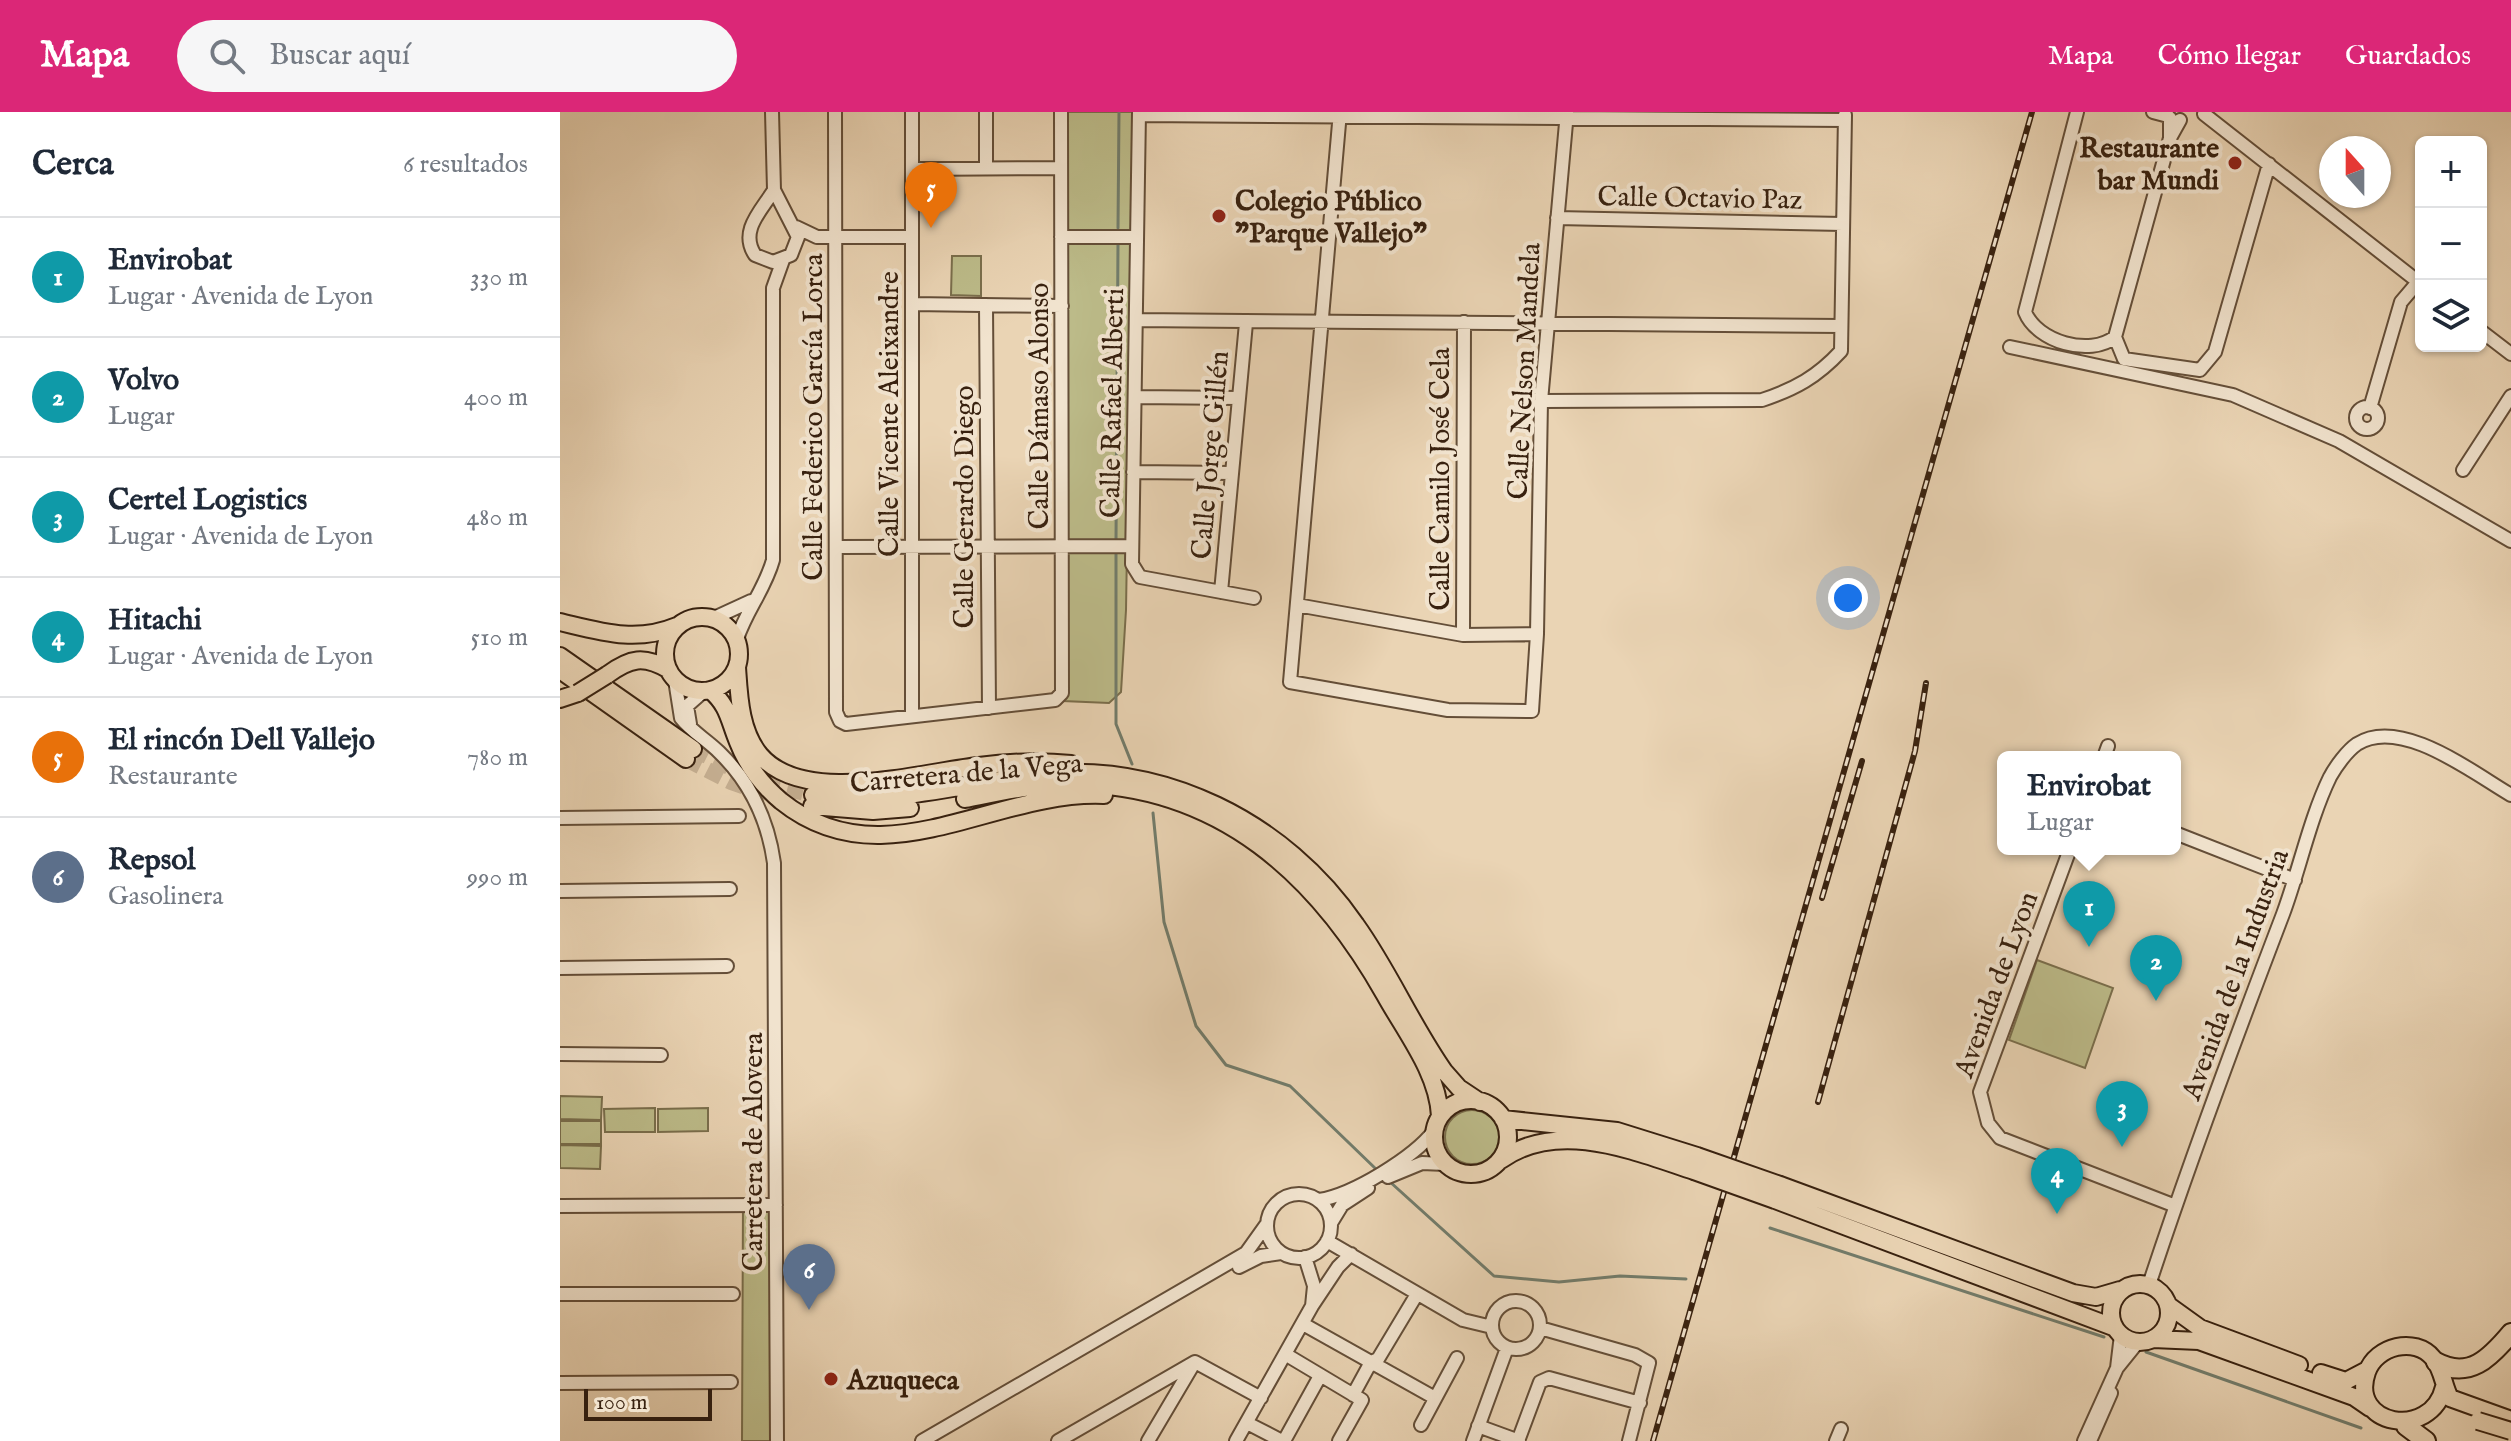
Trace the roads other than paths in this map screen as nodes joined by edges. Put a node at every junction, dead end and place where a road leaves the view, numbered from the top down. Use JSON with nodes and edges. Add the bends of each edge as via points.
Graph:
{"nodes":[{"id":1,"x":772,"y":112,"type":"edge"},
{"id":2,"x":835,"y":112,"type":"edge"},
{"id":3,"x":912,"y":112,"type":"edge"},
{"id":4,"x":986,"y":112,"type":"edge"},
{"id":5,"x":1061,"y":112,"type":"edge"},
{"id":6,"x":2077,"y":112,"type":"edge"},
{"id":7,"x":2153,"y":112,"type":"edge"},
{"id":8,"x":1139,"y":113,"type":"edge"},
{"id":9,"x":2203,"y":113,"type":"edge"},
{"id":10,"x":1265,"y":114,"type":"edge"},
{"id":11,"x":1340,"y":114,"type":"edge"},
{"id":12,"x":1488,"y":114,"type":"edge"},
{"id":13,"x":1566,"y":115,"type":"edge"},
{"id":14,"x":1845,"y":116,"type":"edge"},
{"id":15,"x":2176,"y":116,"type":"edge"},
{"id":16,"x":2269,"y":164,"type":"junction"},
{"id":17,"x":986,"y":168,"type":"junction"},
{"id":18,"x":1061,"y":168,"type":"junction"},
{"id":19,"x":912,"y":169,"type":"junction"},
{"id":20,"x":774,"y":190,"type":"junction"},
{"id":21,"x":786,"y":214,"type":"junction"},
{"id":22,"x":761,"y":215,"type":"junction"},
{"id":23,"x":1557,"y":218,"type":"junction"},
{"id":24,"x":1843,"y":224,"type":"junction"},
{"id":25,"x":796,"y":227,"type":"junction"},
{"id":26,"x":817,"y":237,"type":"junction"},
{"id":27,"x":835,"y":237,"type":"junction"},
{"id":28,"x":912,"y":237,"type":"junction"},
{"id":29,"x":1061,"y":237,"type":"junction"},
{"id":30,"x":1137,"y":237,"type":"junction"},
{"id":31,"x":796,"y":246,"type":"junction"},
{"id":32,"x":763,"y":260,"type":"junction"},
{"id":33,"x":783,"y":260,"type":"junction"},
{"id":34,"x":2416,"y":280,"type":"edge"},
{"id":35,"x":773,"y":288,"type":"junction"},
{"id":36,"x":2415,"y":288,"type":"edge"},
{"id":37,"x":912,"y":304,"type":"junction"},
{"id":38,"x":986,"y":305,"type":"junction"},
{"id":39,"x":1062,"y":306,"type":"junction"},
{"id":40,"x":1136,"y":320,"type":"junction"},
{"id":41,"x":1320,"y":322,"type":"junction"},
{"id":42,"x":1464,"y":322,"type":"junction"},
{"id":43,"x":1546,"y":322,"type":"junction"},
{"id":44,"x":1246,"y":323,"type":"junction"},
{"id":45,"x":1841,"y":326,"type":"junction"},
{"id":46,"x":2487,"y":336,"type":"edge"},
{"id":47,"x":2115,"y":337,"type":"junction"},
{"id":48,"x":2010,"y":347,"type":"dead end"},
{"id":49,"x":2511,"y":354,"type":"edge"},
{"id":50,"x":2511,"y":396,"type":"edge"},
{"id":51,"x":1135,"y":397,"type":"junction"},
{"id":52,"x":1239,"y":398,"type":"junction"},
{"id":53,"x":1541,"y":401,"type":"junction"},
{"id":54,"x":2370,"y":408,"type":"dead end"},
{"id":55,"x":2463,"y":470,"type":"dead end"},
{"id":56,"x":1133,"y":472,"type":"junction"},
{"id":57,"x":1232,"y":473,"type":"junction"},
{"id":58,"x":2511,"y":541,"type":"edge"},
{"id":59,"x":1132,"y":546,"type":"junction"},
{"id":60,"x":837,"y":547,"type":"junction"},
{"id":61,"x":987,"y":547,"type":"junction"},
{"id":62,"x":1061,"y":547,"type":"junction"},
{"id":63,"x":911,"y":548,"type":"junction"},
{"id":64,"x":1221,"y":592,"type":"junction"},
{"id":65,"x":1254,"y":598,"type":"dead end"},
{"id":66,"x":751,"y":601,"type":"junction"},
{"id":67,"x":1297,"y":605,"type":"junction"},
{"id":68,"x":714,"y":618,"type":"junction"},
{"id":69,"x":560,"y":622,"type":"edge"},
{"id":70,"x":679,"y":626,"type":"junction"},
{"id":71,"x":1537,"y":634,"type":"junction"},
{"id":72,"x":1463,"y":635,"type":"junction"},
{"id":73,"x":737,"y":639,"type":"junction"},
{"id":74,"x":560,"y":656,"type":"edge"},
{"id":75,"x":737,"y":667,"type":"junction"},
{"id":76,"x":560,"y":670,"type":"edge"},
{"id":77,"x":672,"y":675,"type":"junction"},
{"id":78,"x":707,"y":690,"type":"junction"},
{"id":79,"x":560,"y":699,"type":"edge"},
{"id":80,"x":989,"y":708,"type":"junction"},
{"id":81,"x":912,"y":716,"type":"junction"},
{"id":82,"x":691,"y":727,"type":"junction"},
{"id":83,"x":1195,"y":795,"type":"junction"},
{"id":84,"x":2511,"y":795,"type":"edge"},
{"id":85,"x":1167,"y":800,"type":"junction"},
{"id":86,"x":739,"y":816,"type":"dead end"},
{"id":87,"x":560,"y":818,"type":"edge"},
{"id":88,"x":2181,"y":835,"type":"edge"},
{"id":89,"x":2068,"y":855,"type":"edge"},
{"id":90,"x":2295,"y":880,"type":"junction"},
{"id":91,"x":730,"y":889,"type":"dead end"},
{"id":92,"x":560,"y":891,"type":"edge"},
{"id":93,"x":727,"y":966,"type":"dead end"},
{"id":94,"x":560,"y":968,"type":"edge"},
{"id":95,"x":560,"y":1054,"type":"edge"},
{"id":96,"x":661,"y":1055,"type":"dead end"},
{"id":97,"x":1480,"y":1102,"type":"junction"},
{"id":98,"x":1503,"y":1119,"type":"junction"},
{"id":99,"x":1437,"y":1124,"type":"junction"},
{"id":100,"x":1695,"y":1163,"type":"junction"},
{"id":101,"x":1445,"y":1164,"type":"junction"},
{"id":102,"x":1496,"y":1164,"type":"junction"},
{"id":103,"x":1777,"y":1192,"type":"junction"},
{"id":104,"x":1319,"y":1200,"type":"junction"},
{"id":105,"x":776,"y":1205,"type":"junction"},
{"id":106,"x":2173,"y":1205,"type":"junction"},
{"id":107,"x":560,"y":1206,"type":"edge"},
{"id":108,"x":1331,"y":1223,"type":"junction"},
{"id":109,"x":1266,"y":1225,"type":"junction"},
{"id":110,"x":1327,"y":1241,"type":"junction"},
{"id":111,"x":1281,"y":1253,"type":"junction"},
{"id":112,"x":1351,"y":1254,"type":"junction"},
{"id":113,"x":1305,"y":1257,"type":"junction"},
{"id":114,"x":2149,"y":1285,"type":"junction"},
{"id":115,"x":2120,"y":1290,"type":"junction"},
{"id":116,"x":560,"y":1294,"type":"edge"},
{"id":117,"x":733,"y":1294,"type":"dead end"},
{"id":118,"x":1417,"y":1294,"type":"junction"},
{"id":119,"x":2168,"y":1305,"type":"junction"},
{"id":120,"x":1312,"y":1306,"type":"junction"},
{"id":121,"x":1303,"y":1324,"type":"junction"},
{"id":122,"x":1492,"y":1327,"type":"junction"},
{"id":123,"x":1540,"y":1328,"type":"junction"},
{"id":124,"x":2117,"y":1331,"type":"junction"},
{"id":125,"x":2511,"y":1333,"type":"edge"},
{"id":126,"x":2146,"y":1340,"type":"junction"},
{"id":127,"x":1507,"y":1348,"type":"junction"},
{"id":128,"x":1285,"y":1354,"type":"junction"},
{"id":129,"x":1457,"y":1358,"type":"dead end"},
{"id":130,"x":1195,"y":1362,"type":"junction"},
{"id":131,"x":1371,"y":1362,"type":"junction"},
{"id":132,"x":2436,"y":1362,"type":"junction"},
{"id":133,"x":2367,"y":1370,"type":"junction"},
{"id":134,"x":1320,"y":1376,"type":"junction"},
{"id":135,"x":2112,"y":1378,"type":"junction"},
{"id":136,"x":731,"y":1382,"type":"dead end"},
{"id":137,"x":560,"y":1383,"type":"edge"},
{"id":138,"x":2444,"y":1387,"type":"junction"},
{"id":139,"x":1353,"y":1395,"type":"junction"},
{"id":140,"x":1261,"y":1398,"type":"junction"},
{"id":141,"x":1435,"y":1398,"type":"junction"},
{"id":142,"x":1640,"y":1403,"type":"junction"},
{"id":143,"x":2372,"y":1410,"type":"junction"},
{"id":144,"x":2480,"y":1416,"type":"junction"},
{"id":145,"x":2429,"y":1417,"type":"junction"},
{"id":146,"x":2511,"y":1420,"type":"edge"},
{"id":147,"x":1247,"y":1423,"type":"junction"},
{"id":148,"x":1421,"y":1425,"type":"dead end"},
{"id":149,"x":1478,"y":1426,"type":"junction"},
{"id":150,"x":2406,"y":1426,"type":"junction"},
{"id":151,"x":2511,"y":1431,"type":"edge"},
{"id":152,"x":1060,"y":1440,"type":"edge"},
{"id":153,"x":777,"y":1441,"type":"edge"},
{"id":154,"x":922,"y":1441,"type":"edge"},
{"id":155,"x":939,"y":1441,"type":"edge"},
{"id":156,"x":1148,"y":1441,"type":"edge"},
{"id":157,"x":1236,"y":1441,"type":"edge"},
{"id":158,"x":1283,"y":1441,"type":"edge"},
{"id":159,"x":1339,"y":1441,"type":"edge"},
{"id":160,"x":1473,"y":1441,"type":"edge"},
{"id":161,"x":1519,"y":1441,"type":"edge"},
{"id":162,"x":1629,"y":1441,"type":"edge"},
{"id":163,"x":2087,"y":1441,"type":"edge"},
{"id":164,"x":2426,"y":1441,"type":"edge"},
{"id":165,"x":2507,"y":1441,"type":"edge"}],
"edges":[{"from":1,"to":20,"type":"street"},
{"from":2,"to":27,"type":"street","name":"Calle Federico García Lorca"},
{"from":3,"to":19,"type":"street","name":"Calle Vicente Aleixandre"},
{"from":4,"to":17,"type":"street"},
{"from":5,"to":18,"type":"street","name":"Calle Dámaso Alonso"},
{"from":6,"to":47,"type":"street","via":[[2025,312],[2030,326],[2047,337],[2091,347],[2104,346]]},
{"from":7,"to":15,"type":"street"},
{"from":8,"to":10,"type":"street"},
{"from":8,"to":30,"type":"street","name":"Calle Rafael Alberti"},
{"from":9,"to":15,"type":"street"},
{"from":9,"to":16,"type":"street"},
{"from":10,"to":11,"type":"street"},
{"from":11,"to":12,"type":"street"},
{"from":11,"to":41,"type":"street"},
{"from":12,"to":13,"type":"street"},
{"from":13,"to":14,"type":"street"},
{"from":13,"to":23,"type":"street","name":"Calle Nelson Mandela"},
{"from":14,"to":24,"type":"street"},
{"from":15,"to":47,"type":"street"},
{"from":16,"to":34,"type":"street"},
{"from":16,"to":47,"type":"street","via":[[2208,364],[2200,370],[2124,359]]},
{"from":17,"to":18,"type":"street"},
{"from":17,"to":19,"type":"street"},
{"from":18,"to":29,"type":"street","name":"Calle Dámaso Alonso"},
{"from":19,"to":28,"type":"street","name":"Calle Vicente Aleixandre"},
{"from":20,"to":21,"type":"street"},
{"from":20,"to":22,"type":"street"},
{"from":21,"to":22,"type":"street"},
{"from":21,"to":25,"type":"street"},
{"from":22,"to":32,"type":"street","via":[[748,237]]},
{"from":23,"to":24,"type":"street","name":"Calle Octavio Paz"},
{"from":23,"to":43,"type":"street","name":"Calle Nelson Mandela"},
{"from":24,"to":45,"type":"street"},
{"from":25,"to":26,"type":"street"},
{"from":25,"to":31,"type":"street"},
{"from":26,"to":27,"type":"street"},
{"from":26,"to":31,"type":"street"},
{"from":27,"to":28,"type":"street"},
{"from":27,"to":60,"type":"street","name":"Calle Federico García Lorca"},
{"from":28,"to":37,"type":"street","name":"Calle Vicente Aleixandre"},
{"from":29,"to":30,"type":"street"},
{"from":29,"to":39,"type":"street","name":"Calle Dámaso Alonso"},
{"from":30,"to":40,"type":"street","name":"Calle Rafael Alberti"},
{"from":31,"to":33,"type":"street"},
{"from":32,"to":33,"type":"street"},
{"from":32,"to":35,"type":"street"},
{"from":33,"to":35,"type":"street"},
{"from":35,"to":66,"type":"street","via":[[774,551],[764,585]]},
{"from":36,"to":54,"type":"street","via":[[2401,302]]},
{"from":37,"to":38,"type":"street"},
{"from":37,"to":63,"type":"street","name":"Calle Vicente Aleixandre"},
{"from":38,"to":39,"type":"street"},
{"from":38,"to":61,"type":"street","name":"Calle Gerardo Diego"},
{"from":39,"to":62,"type":"street","name":"Calle Dámaso Alonso"},
{"from":40,"to":44,"type":"street"},
{"from":40,"to":51,"type":"street","name":"Calle Rafael Alberti"},
{"from":41,"to":42,"type":"street"},
{"from":41,"to":44,"type":"street"},
{"from":41,"to":67,"type":"street"},
{"from":42,"to":43,"type":"street"},
{"from":42,"to":72,"type":"street","name":"Calle Camilo José Cela"},
{"from":43,"to":45,"type":"street"},
{"from":43,"to":53,"type":"street","name":"Calle Nelson Mandela"},
{"from":44,"to":52,"type":"street","name":"Calle Jorge Gillén"},
{"from":45,"to":53,"type":"street","via":[[1841,351],[1821,373],[1762,400]]},
{"from":46,"to":49,"type":"street"},
{"from":48,"to":58,"type":"street","via":[[2233,395],[2339,441]]},
{"from":50,"to":55,"type":"street"},
{"from":51,"to":52,"type":"street"},
{"from":51,"to":56,"type":"street","name":"Calle Rafael Alberti"},
{"from":52,"to":57,"type":"street","name":"Calle Jorge Gillén"},
{"from":53,"to":71,"type":"street","name":"Calle Nelson Mandela"},
{"from":56,"to":57,"type":"street"},
{"from":56,"to":59,"type":"street","name":"Calle Rafael Alberti"},
{"from":57,"to":64,"type":"street","name":"Calle Jorge Gillén"},
{"from":59,"to":62,"type":"street"},
{"from":59,"to":64,"type":"street","name":"Calle Rafael Alberti","via":[[1132,564],[1140,577]]},
{"from":60,"to":63,"type":"street"},
{"from":60,"to":81,"type":"street","name":"Calle Federico García Lorca","via":[[836,712],[846,724]]},
{"from":61,"to":62,"type":"street"},
{"from":61,"to":63,"type":"street"},
{"from":61,"to":80,"type":"street","name":"Calle Gerardo Diego"},
{"from":62,"to":80,"type":"street","name":"Calle Dámaso Alonso","via":[[1060,699]]},
{"from":63,"to":81,"type":"street","name":"Calle Vicente Aleixandre"},
{"from":64,"to":65,"type":"street","name":"Calle Rafael Alberti"},
{"from":66,"to":68,"type":"street"},
{"from":66,"to":73,"type":"street"},
{"from":67,"to":71,"type":"street","name":"Calle Nelson Mandela","via":[[1290,682],[1448,710],[1532,711]]},
{"from":67,"to":72,"type":"street"},
{"from":68,"to":70,"type":"main road","via":[[690,619]]},
{"from":68,"to":73,"type":"main road"},
{"from":69,"to":70,"type":"main road","via":[[626,637],[651,636]]},
{"from":70,"to":77,"type":"main road","via":[[666,648]]},
{"from":71,"to":72,"type":"street"},
{"from":73,"to":75,"type":"main road"},
{"from":74,"to":76,"type":"main road","via":[[689,754]]},
{"from":75,"to":78,"type":"main road","via":[[729,679]]},
{"from":75,"to":83,"type":"main road","via":[[741,711],[754,745],[771,765],[798,778],[878,781],[1050,762],[1129,770],[1166,779]]},
{"from":77,"to":78,"type":"main road","via":[[693,690]]},
{"from":77,"to":79,"type":"main road","bridge":true,"via":[[640,659]]},
{"from":77,"to":82,"type":"street","via":[[678,712]]},
{"from":78,"to":82,"type":"street","via":[[687,706]]},
{"from":78,"to":85,"type":"main road","via":[[727,708],[745,758],[768,789],[809,819],[844,832],[908,833],[1074,796]]},
{"from":80,"to":81,"type":"street"},
{"from":82,"to":105,"type":"street","name":"Carretera de Alovera","via":[[748,787],[765,823],[774,863]]},
{"from":83,"to":85,"type":"main road","name":"Carretera de la Vega","via":[[1124,777],[1069,773],[885,800],[813,800],[887,811],[1063,784],[1128,789]]},
{"from":83,"to":97,"type":"main road","name":"Carretera de la Vega","via":[[1264,831],[1323,882],[1363,935],[1444,1071]]},
{"from":84,"to":90,"type":"street","name":"Avenida de la Industria","via":[[2416,741],[2376,737],[2358,744],[2330,776]]},
{"from":85,"to":99,"type":"main road","name":"Carretera de la Vega","via":[[1244,835],[1328,907],[1358,948],[1424,1063],[1437,1092]]},
{"from":86,"to":87,"type":"street"},
{"from":88,"to":90,"type":"street"},
{"from":89,"to":106,"type":"street","name":"Avenida de Lyon","via":[[1980,1092],[1981,1106],[2000,1138]]},
{"from":90,"to":106,"type":"street","name":"Avenida de la Industria"},
{"from":91,"to":92,"type":"street"},
{"from":93,"to":94,"type":"street"},
{"from":95,"to":96,"type":"street"},
{"from":97,"to":98,"type":"main road"},
{"from":97,"to":99,"type":"main road","via":[[1458,1102]]},
{"from":98,"to":100,"type":"main road","via":[[1617,1131]]},
{"from":98,"to":102,"type":"main road","via":[[1507,1143]]},
{"from":99,"to":101,"type":"main road","via":[[1435,1147]]},
{"from":99,"to":104,"type":"street","via":[[1414,1152],[1342,1193]]},
{"from":100,"to":102,"type":"main road","via":[[1560,1140],[1528,1143]]},
{"from":100,"to":103,"type":"main road","bridge":true},
{"from":101,"to":102,"type":"main road","via":[[1465,1174]]},
{"from":101,"to":108,"type":"street","via":[[1422,1163],[1395,1173],[1348,1200]]},
{"from":103,"to":115,"type":"main road","via":[[2073,1293],[2096,1297]]},
{"from":103,"to":124,"type":"main road"},
{"from":104,"to":108,"type":"street"},
{"from":104,"to":109,"type":"street","via":[[1301,1193],[1280,1199]]},
{"from":105,"to":107,"type":"street"},
{"from":105,"to":153,"type":"street","name":"Carretera de Alovera"},
{"from":106,"to":114,"type":"street","name":"Avenida de la Industria"},
{"from":108,"to":110,"type":"street"},
{"from":109,"to":111,"type":"street"},
{"from":109,"to":154,"type":"street","via":[[1246,1253]]},
{"from":110,"to":112,"type":"street"},
{"from":110,"to":113,"type":"street"},
{"from":111,"to":113,"type":"street"},
{"from":111,"to":155,"type":"street","via":[[1245,1263]]},
{"from":112,"to":118,"type":"street"},
{"from":112,"to":120,"type":"street"},
{"from":113,"to":120,"type":"street","via":[[1314,1286]]},
{"from":114,"to":115,"type":"main road"},
{"from":114,"to":119,"type":"main road"},
{"from":115,"to":124,"type":"main road","via":[[2110,1307]]},
{"from":116,"to":117,"type":"street"},
{"from":118,"to":122,"type":"street","via":[[1463,1320]]},
{"from":118,"to":131,"type":"street","via":[[1378,1359]]},
{"from":119,"to":126,"type":"main road","via":[[2168,1321]]},
{"from":119,"to":133,"type":"main road","via":[[2200,1328],[2340,1380],[2353,1380]]},
{"from":120,"to":121,"type":"street"},
{"from":121,"to":128,"type":"street"},
{"from":121,"to":131,"type":"street"},
{"from":122,"to":123,"type":"street","via":[[1497,1312],[1517,1302],[1532,1307]]},
{"from":122,"to":127,"type":"street"},
{"from":123,"to":127,"type":"street","via":[[1528,1346]]},
{"from":123,"to":142,"type":"street","via":[[1642,1357],[1649,1363]]},
{"from":124,"to":126,"type":"main road"},
{"from":124,"to":135,"type":"street"},
{"from":125,"to":132,"type":"highway","via":[[2472,1367],[2456,1369]]},
{"from":126,"to":135,"type":"street"},
{"from":126,"to":143,"type":"main road","via":[[2199,1341],[2354,1397]]},
{"from":127,"to":149,"type":"street"},
{"from":128,"to":134,"type":"street"},
{"from":128,"to":140,"type":"street"},
{"from":129,"to":141,"type":"street"},
{"from":130,"to":140,"type":"street"},
{"from":130,"to":152,"type":"street"},
{"from":130,"to":156,"type":"street"},
{"from":131,"to":139,"type":"street"},
{"from":131,"to":141,"type":"street"},
{"from":132,"to":133,"type":"main road","via":[[2425,1351],[2403,1346],[2381,1353]]},
{"from":132,"to":138,"type":"main road"},
{"from":133,"to":143,"type":"main road","via":[[2366,1398]]},
{"from":134,"to":139,"type":"street"},
{"from":134,"to":158,"type":"street"},
{"from":135,"to":163,"type":"street"},
{"from":135,"to":163,"type":"street","via":[[2101,1423]]},
{"from":136,"to":137,"type":"street"},
{"from":138,"to":144,"type":"main road","via":[[2456,1402]]},
{"from":138,"to":145,"type":"main road"},
{"from":139,"to":159,"type":"street","via":[[1362,1400]]},
{"from":140,"to":147,"type":"street"},
{"from":141,"to":148,"type":"street"},
{"from":142,"to":161,"type":"street","via":[[1549,1378],[1540,1382]]},
{"from":142,"to":162,"type":"street"},
{"from":143,"to":150,"type":"main road","via":[[2392,1424]]},
{"from":144,"to":145,"type":"main road","via":[[2444,1412]]},
{"from":144,"to":146,"type":"main road"},
{"from":144,"to":151,"type":"main road","bridge":true},
{"from":145,"to":150,"type":"main road"},
{"from":147,"to":157,"type":"street"},
{"from":147,"to":158,"type":"street"},
{"from":149,"to":160,"type":"street"},
{"from":149,"to":161,"type":"street"},
{"from":150,"to":164,"type":"highway"},
{"from":151,"to":165,"type":"highway"}]}
